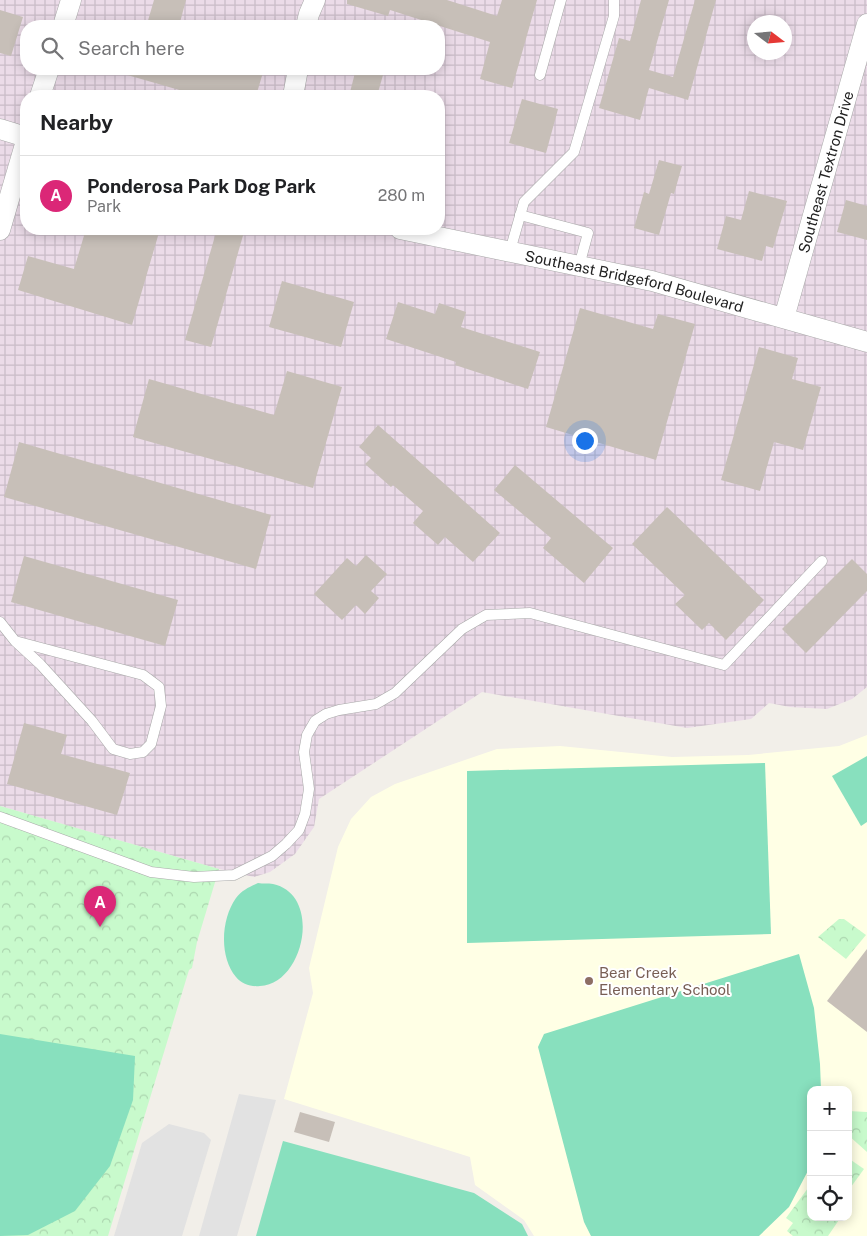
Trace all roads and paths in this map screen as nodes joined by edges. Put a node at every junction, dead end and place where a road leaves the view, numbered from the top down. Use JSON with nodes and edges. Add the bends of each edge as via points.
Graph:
{"nodes":[{"id":1,"x":72,"y":0,"type":"edge"},
{"id":2,"x":315,"y":0,"type":"edge"},
{"id":3,"x":561,"y":0,"type":"edge"},
{"id":4,"x":614,"y":0,"type":"edge"},
{"id":5,"x":65,"y":20,"type":"edge"},
{"id":6,"x":308,"y":20,"type":"edge"},
{"id":7,"x":867,"y":24,"type":"edge"},
{"id":8,"x":540,"y":74,"type":"dead end"},
{"id":9,"x":47,"y":75,"type":"edge"},
{"id":10,"x":297,"y":75,"type":"edge"},
{"id":11,"x":42,"y":90,"type":"edge"},
{"id":12,"x":293,"y":90,"type":"edge"},
{"id":13,"x":0,"y":129,"type":"edge"},
{"id":14,"x":20,"y":137,"type":"edge"},
{"id":15,"x":20,"y":160,"type":"edge"},
{"id":16,"x":520,"y":215,"type":"junction"},
{"id":17,"x":0,"y":230,"type":"edge"},
{"id":18,"x":430,"y":235,"type":"edge"},
{"id":19,"x":510,"y":251,"type":"junction"},
{"id":20,"x":579,"y":266,"type":"junction"},
{"id":21,"x":784,"y":318,"type":"junction"},
{"id":22,"x":867,"y":342,"type":"edge"},
{"id":23,"x":822,"y":561,"type":"dead end"},
{"id":24,"x":0,"y":622,"type":"edge"},
{"id":25,"x":15,"y":641,"type":"junction"},
{"id":26,"x":0,"y":817,"type":"edge"}],
"edges":[{"from":1,"to":5,"type":"street"},
{"from":2,"to":6,"type":"street"},
{"from":3,"to":8,"type":"lane"},
{"from":4,"to":16,"type":"lane","via":[[614,16],[574,152],[524,202]]},
{"from":7,"to":21,"type":"street","name":"Southeast Textron Drive"},
{"from":9,"to":11,"type":"street"},
{"from":10,"to":12,"type":"street"},
{"from":13,"to":14,"type":"street"},
{"from":15,"to":17,"type":"street"},
{"from":16,"to":19,"type":"lane"},
{"from":16,"to":20,"type":"lane","via":[[588,233]]},
{"from":18,"to":19,"type":"street","name":"Southeast Bridgeford Boulevard"},
{"from":19,"to":20,"type":"street","name":"Southeast Bridgeford Boulevard"},
{"from":20,"to":21,"type":"street","name":"Southeast Bridgeford Boulevard","via":[[652,280]]},
{"from":21,"to":22,"type":"street","name":"Southeast Bridgeford Boulevard"},
{"from":23,"to":26,"type":"lane","via":[[724,665],[530,613],[486,615],[462,629],[395,693],[376,704],[339,710],[315,721],[307,736],[304,752],[308,789],[305,814],[298,830],[272,856],[234,875],[194,877],[151,872]]},
{"from":24,"to":25,"type":"lane"},
{"from":25,"to":25,"type":"lane","via":[[92,721],[113,749],[130,754],[143,752],[151,744],[160,706],[159,687],[143,675]]}]}
